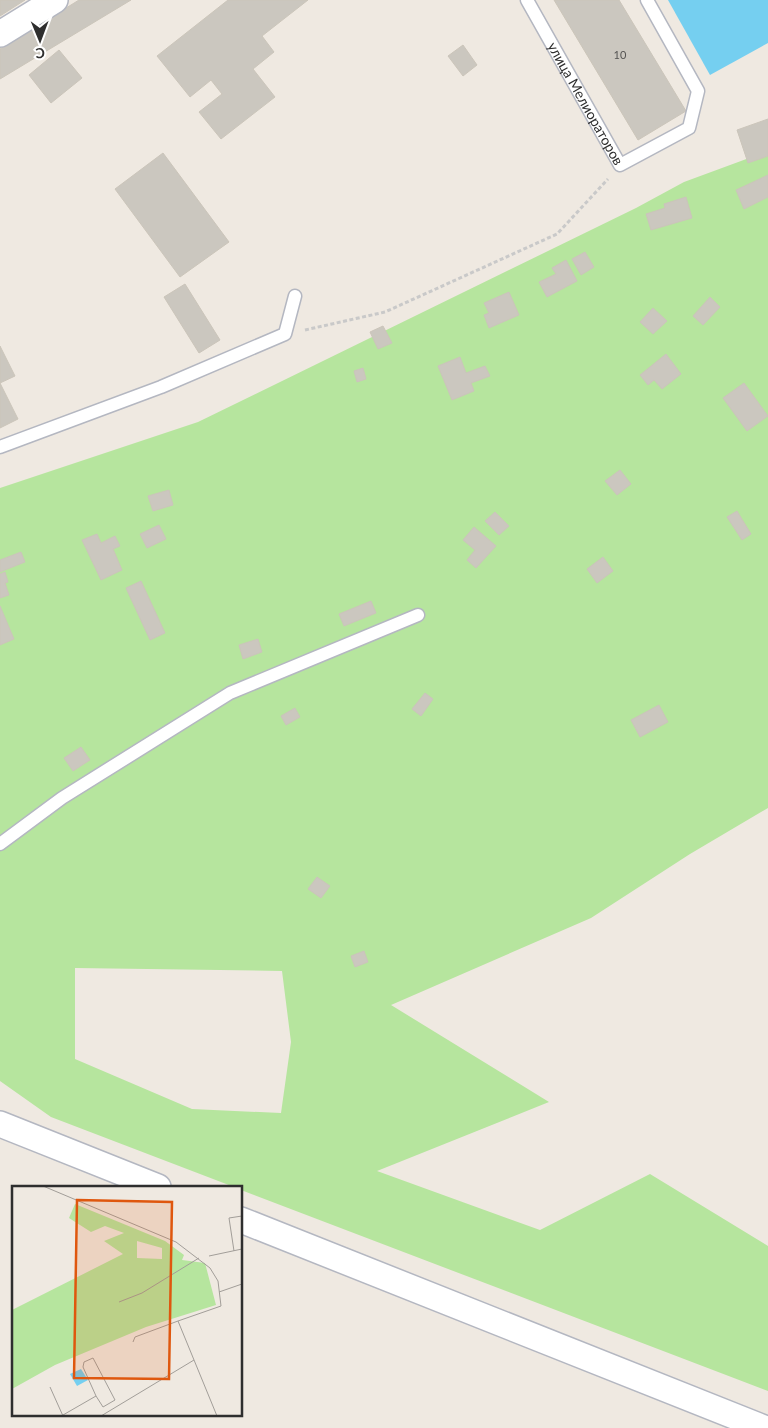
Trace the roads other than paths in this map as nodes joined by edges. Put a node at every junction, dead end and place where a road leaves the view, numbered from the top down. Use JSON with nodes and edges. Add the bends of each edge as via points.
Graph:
{"nodes":[{"id":1,"x":56,"y":0,"type":"edge"},
{"id":2,"x":527,"y":0,"type":"edge"},
{"id":3,"x":647,"y":0,"type":"edge"},
{"id":4,"x":0,"y":34,"type":"edge"},
{"id":5,"x":294,"y":296,"type":"dead end"},
{"id":6,"x":0,"y":447,"type":"edge"},
{"id":7,"x":418,"y":615,"type":"dead end"},
{"id":8,"x":0,"y":844,"type":"edge"},
{"id":9,"x":0,"y":1124,"type":"edge"},
{"id":10,"x":155,"y":1186,"type":"edge"},
{"id":11,"x":242,"y":1220,"type":"edge"},
{"id":12,"x":764,"y":1428,"type":"edge"}],
"edges":[{"from":1,"to":4,"type":"street"},
{"from":2,"to":3,"type":"lane","name":"улица Мелиораторов","via":[[620,165],[689,128],[698,91]]},
{"from":5,"to":6,"type":"lane","via":[[285,334],[161,387]]},
{"from":7,"to":8,"type":"lane","via":[[230,693],[62,798]]},
{"from":9,"to":10,"type":"street"},
{"from":11,"to":12,"type":"street"}]}
